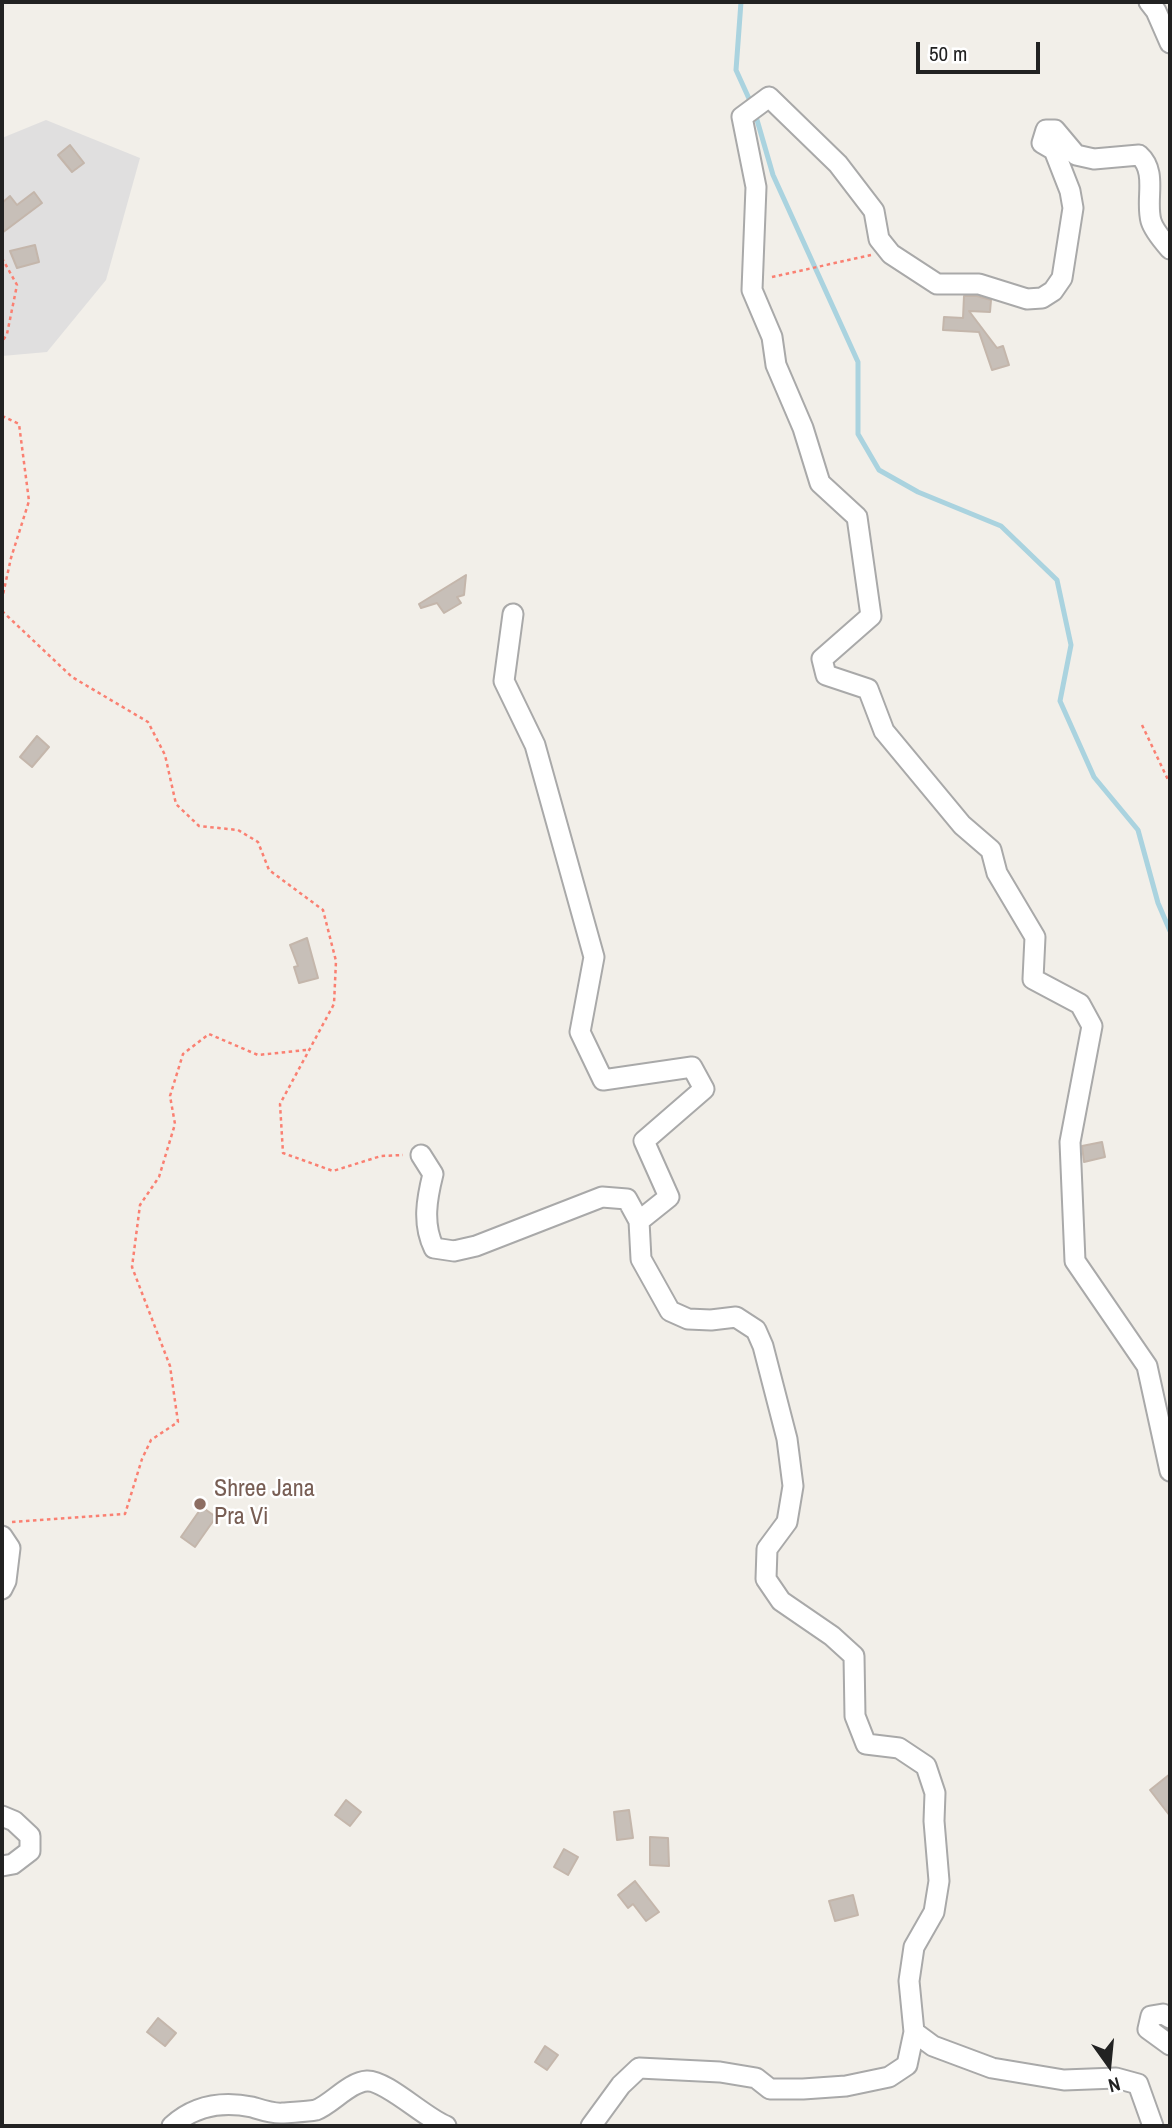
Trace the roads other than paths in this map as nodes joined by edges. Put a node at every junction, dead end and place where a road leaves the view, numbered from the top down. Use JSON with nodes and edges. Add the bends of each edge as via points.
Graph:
{"nodes":[{"id":1,"x":1149,"y":2,"type":"edge"},
{"id":2,"x":1170,"y":43,"type":"edge"},
{"id":3,"x":1170,"y":250,"type":"edge"},
{"id":4,"x":513,"y":614,"type":"dead end"},
{"id":5,"x":421,"y":1155,"type":"road end"},
{"id":6,"x":639,"y":1221,"type":"junction"},
{"id":7,"x":1170,"y":1471,"type":"edge"},
{"id":8,"x":2,"y":1536,"type":"edge"},
{"id":9,"x":2,"y":1589,"type":"edge"},
{"id":10,"x":2,"y":1816,"type":"edge"},
{"id":11,"x":2,"y":1866,"type":"edge"},
{"id":12,"x":1170,"y":2018,"type":"edge"},
{"id":13,"x":914,"y":2032,"type":"junction"},
{"id":14,"x":1170,"y":2045,"type":"edge"},
{"id":15,"x":172,"y":2126,"type":"edge"},
{"id":16,"x":446,"y":2126,"type":"edge"},
{"id":17,"x":592,"y":2126,"type":"edge"},
{"id":18,"x":1153,"y":2126,"type":"edge"}],
"edges":[{"from":1,"to":2,"type":"street"},
{"from":3,"to":7,"type":"street","via":[[1152,222],[1147,162],[1139,155],[1094,159],[1076,155],[1055,130],[1046,130],[1042,144],[1054,150],[1073,208],[1062,278],[1053,291],[1027,299],[979,284],[937,284],[891,254],[880,239],[874,211],[838,164],[769,97],[742,117],[756,187],[752,290],[820,483],[857,517],[871,617],[822,659],[826,675],[868,689],[884,731],[962,825],[990,850],[1035,937],[1033,979],[1080,1004],[1092,1026],[1070,1142],[1075,1261],[1147,1366]]},
{"from":4,"to":6,"type":"street","via":[[504,681],[535,745],[594,957],[580,1032],[603,1080],[692,1067],[704,1089],[644,1141],[669,1197]]},
{"from":5,"to":6,"type":"street","via":[[433,1174],[426,1200],[428,1236],[434,1248],[454,1251],[477,1246],[602,1197],[627,1199]]},
{"from":6,"to":13,"type":"street","via":[[641,1259],[670,1311],[688,1319],[736,1317],[756,1330],[763,1346],[787,1439],[793,1486],[787,1521],[767,1549],[766,1579],[781,1601],[854,1656],[855,1716],[866,1744],[899,1748],[926,1766],[935,1793],[939,1881],[933,1912],[914,1947],[909,1981]]},
{"from":8,"to":9,"type":"street","via":[[10,1548]]},
{"from":10,"to":11,"type":"street","via":[[30,1836],[30,1850],[13,1864]]},
{"from":12,"to":14,"type":"street","via":[[1151,2016],[1148,2029]]},
{"from":13,"to":17,"type":"street","via":[[907,2065],[889,2077],[846,2086],[770,2089],[756,2078],[720,2072],[639,2068]]},
{"from":13,"to":18,"type":"street","via":[[933,2046],[992,2068],[1064,2080],[1116,2078],[1138,2084]]},
{"from":15,"to":16,"type":"street","via":[[184,2115],[207,2106],[234,2103],[279,2113],[317,2109],[367,2081],[386,2086]]}]}
